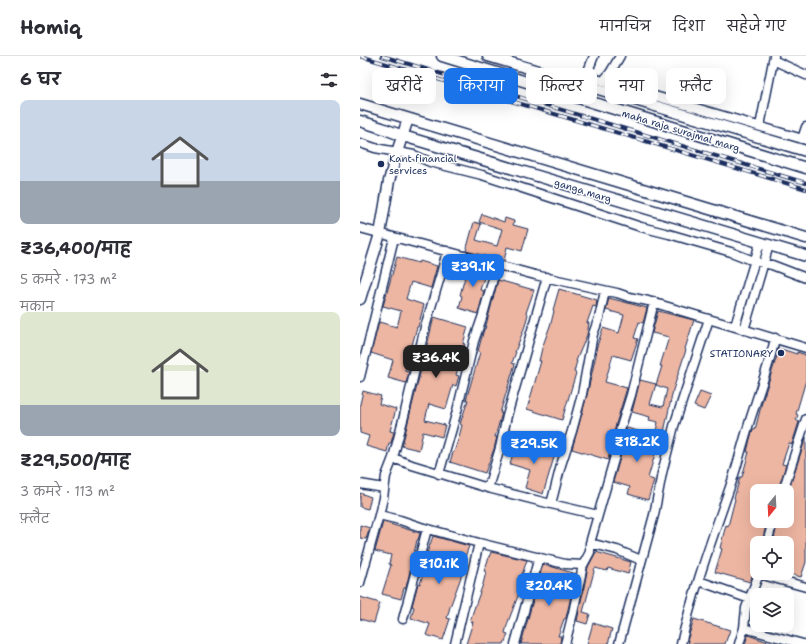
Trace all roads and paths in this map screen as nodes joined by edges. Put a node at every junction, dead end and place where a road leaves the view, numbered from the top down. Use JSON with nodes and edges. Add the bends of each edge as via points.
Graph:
{"nodes":[{"id":1,"x":442,"y":56,"type":"edge"},
{"id":2,"x":488,"y":56,"type":"edge"},
{"id":3,"x":594,"y":56,"type":"edge"},
{"id":4,"x":620,"y":56,"type":"edge"},
{"id":5,"x":774,"y":58,"type":"edge"},
{"id":6,"x":536,"y":68,"type":"edge"},
{"id":7,"x":590,"y":68,"type":"edge"},
{"id":8,"x":806,"y":75,"type":"edge"},
{"id":9,"x":597,"y":81,"type":"edge"},
{"id":10,"x":603,"y":81,"type":"junction"},
{"id":11,"x":526,"y":82,"type":"edge"},
{"id":12,"x":597,"y":84,"type":"edge"},
{"id":13,"x":360,"y":104,"type":"edge"},
{"id":14,"x":597,"y":104,"type":"edge"},
{"id":15,"x":408,"y":119,"type":"junction"},
{"id":16,"x":360,"y":122,"type":"edge"},
{"id":17,"x":760,"y":126,"type":"junction"},
{"id":18,"x":806,"y":127,"type":"edge"},
{"id":19,"x":403,"y":136,"type":"junction"},
{"id":20,"x":804,"y":140,"type":"edge"},
{"id":21,"x":360,"y":143,"type":"edge"},
{"id":22,"x":806,"y":151,"type":"edge"},
{"id":23,"x":397,"y":152,"type":"junction"},
{"id":24,"x":806,"y":168,"type":"edge"},
{"id":25,"x":360,"y":228,"type":"edge"},
{"id":26,"x":380,"y":234,"type":"junction"},
{"id":27,"x":394,"y":238,"type":"junction"},
{"id":28,"x":806,"y":238,"type":"edge"},
{"id":29,"x":764,"y":244,"type":"junction"},
{"id":30,"x":447,"y":252,"type":"junction"},
{"id":31,"x":806,"y":256,"type":"edge"},
{"id":32,"x":754,"y":261,"type":"junction"},
{"id":33,"x":497,"y":264,"type":"junction"},
{"id":34,"x":763,"y":264,"type":"junction"},
{"id":35,"x":547,"y":277,"type":"junction"},
{"id":36,"x":806,"y":278,"type":"edge"},
{"id":37,"x":605,"y":291,"type":"junction"},
{"id":38,"x":360,"y":299,"type":"edge"},
{"id":39,"x":654,"y":302,"type":"junction"},
{"id":40,"x":708,"y":319,"type":"junction"},
{"id":41,"x":735,"y":326,"type":"junction"},
{"id":42,"x":744,"y":330,"type":"junction"},
{"id":43,"x":775,"y":338,"type":"junction"},
{"id":44,"x":806,"y":348,"type":"edge"},
{"id":45,"x":360,"y":377,"type":"edge"},
{"id":46,"x":806,"y":419,"type":"edge"},
{"id":47,"x":393,"y":458,"type":"junction"},
{"id":48,"x":439,"y":474,"type":"junction"},
{"id":49,"x":360,"y":484,"type":"edge"},
{"id":50,"x":785,"y":484,"type":"edge"},
{"id":51,"x":384,"y":488,"type":"junction"},
{"id":52,"x":488,"y":488,"type":"junction"},
{"id":53,"x":551,"y":504,"type":"junction"},
{"id":54,"x":598,"y":515,"type":"junction"},
{"id":55,"x":379,"y":516,"type":"junction"},
{"id":56,"x":427,"y":529,"type":"junction"},
{"id":57,"x":590,"y":542,"type":"junction"},
{"id":58,"x":479,"y":543,"type":"junction"},
{"id":59,"x":539,"y":557,"type":"junction"},
{"id":60,"x":641,"y":560,"type":"junction"},
{"id":61,"x":583,"y":565,"type":"junction"},
{"id":62,"x":781,"y":580,"type":"edge"},
{"id":63,"x":699,"y":581,"type":"junction"},
{"id":64,"x":360,"y":583,"type":"edge"},
{"id":65,"x":806,"y":587,"type":"edge"},
{"id":66,"x":750,"y":599,"type":"joint"},
{"id":67,"x":403,"y":619,"type":"dead end"},
{"id":68,"x":744,"y":628,"type":"junction"},
{"id":69,"x":787,"y":642,"type":"edge"},
{"id":70,"x":455,"y":644,"type":"edge"},
{"id":71,"x":515,"y":644,"type":"edge"},
{"id":72,"x":565,"y":644,"type":"edge"},
{"id":73,"x":619,"y":644,"type":"edge"},
{"id":74,"x":681,"y":644,"type":"edge"},
{"id":75,"x":738,"y":644,"type":"edge"},
{"id":76,"x":803,"y":644,"type":"edge"}],
"edges":[{"from":1,"to":11,"type":"street","name":"maha raja surajmal marg"},
{"from":2,"to":6,"type":"street","name":"maha raja surajmal marg"},
{"from":3,"to":7,"type":"street"},
{"from":4,"to":10,"type":"street"},
{"from":5,"to":8,"type":"street"},
{"from":5,"to":17,"type":"street"},
{"from":9,"to":10,"type":"street"},
{"from":10,"to":17,"type":"street"},
{"from":12,"to":22,"type":"street","name":"maha raja surajmal marg"},
{"from":13,"to":15,"type":"street","name":"ganga marg"},
{"from":14,"to":24,"type":"street","name":"maha raja surajmal marg"},
{"from":15,"to":19,"type":"street"},
{"from":15,"to":28,"type":"street","name":"ganga marg"},
{"from":16,"to":19,"type":"street","name":"ganga marg"},
{"from":17,"to":20,"type":"street"},
{"from":18,"to":20,"type":"street"},
{"from":19,"to":23,"type":"street"},
{"from":19,"to":29,"type":"street","name":"ganga marg"},
{"from":21,"to":23,"type":"street"},
{"from":23,"to":26,"type":"street"},
{"from":23,"to":32,"type":"street","via":[[414,155]]},
{"from":25,"to":26,"type":"street"},
{"from":26,"to":27,"type":"street"},
{"from":26,"to":38,"type":"street"},
{"from":27,"to":30,"type":"street"},
{"from":27,"to":45,"type":"street"},
{"from":29,"to":31,"type":"street","name":"ganga marg"},
{"from":29,"to":32,"type":"street"},
{"from":29,"to":34,"type":"street"},
{"from":30,"to":33,"type":"street"},
{"from":30,"to":47,"type":"street","via":[[425,327]]},
{"from":32,"to":34,"type":"street"},
{"from":32,"to":41,"type":"street"},
{"from":33,"to":35,"type":"street"},
{"from":33,"to":48,"type":"street"},
{"from":34,"to":36,"type":"street"},
{"from":34,"to":42,"type":"street"},
{"from":35,"to":37,"type":"street"},
{"from":35,"to":52,"type":"street"},
{"from":37,"to":39,"type":"street"},
{"from":37,"to":53,"type":"street","via":[[593,334],[582,394]]},
{"from":39,"to":40,"type":"street"},
{"from":39,"to":54,"type":"street"},
{"from":40,"to":41,"type":"street"},
{"from":40,"to":60,"type":"street","via":[[674,426],[654,516]]},
{"from":41,"to":42,"type":"street"},
{"from":42,"to":43,"type":"street"},
{"from":43,"to":44,"type":"street"},
{"from":43,"to":63,"type":"street"},
{"from":46,"to":50,"type":"street"},
{"from":47,"to":48,"type":"street"},
{"from":47,"to":51,"type":"street"},
{"from":48,"to":52,"type":"street"},
{"from":49,"to":51,"type":"street"},
{"from":51,"to":55,"type":"street"},
{"from":52,"to":53,"type":"street"},
{"from":53,"to":54,"type":"street"},
{"from":54,"to":57,"type":"street"},
{"from":55,"to":56,"type":"street"},
{"from":55,"to":64,"type":"street"},
{"from":56,"to":58,"type":"street"},
{"from":56,"to":67,"type":"street"},
{"from":57,"to":60,"type":"street"},
{"from":57,"to":61,"type":"street","via":[[590,552]]},
{"from":58,"to":59,"type":"street"},
{"from":58,"to":70,"type":"street"},
{"from":59,"to":61,"type":"street","via":[[566,564]]},
{"from":59,"to":71,"type":"street"},
{"from":60,"to":73,"type":"street"},
{"from":61,"to":72,"type":"street"},
{"from":62,"to":65,"type":"street"},
{"from":63,"to":66,"type":"street"},
{"from":63,"to":74,"type":"street"},
{"from":66,"to":68,"type":"street","via":[[746,608]]},
{"from":68,"to":69,"type":"street"},
{"from":68,"to":75,"type":"street"},
{"from":69,"to":76,"type":"street"}]}
